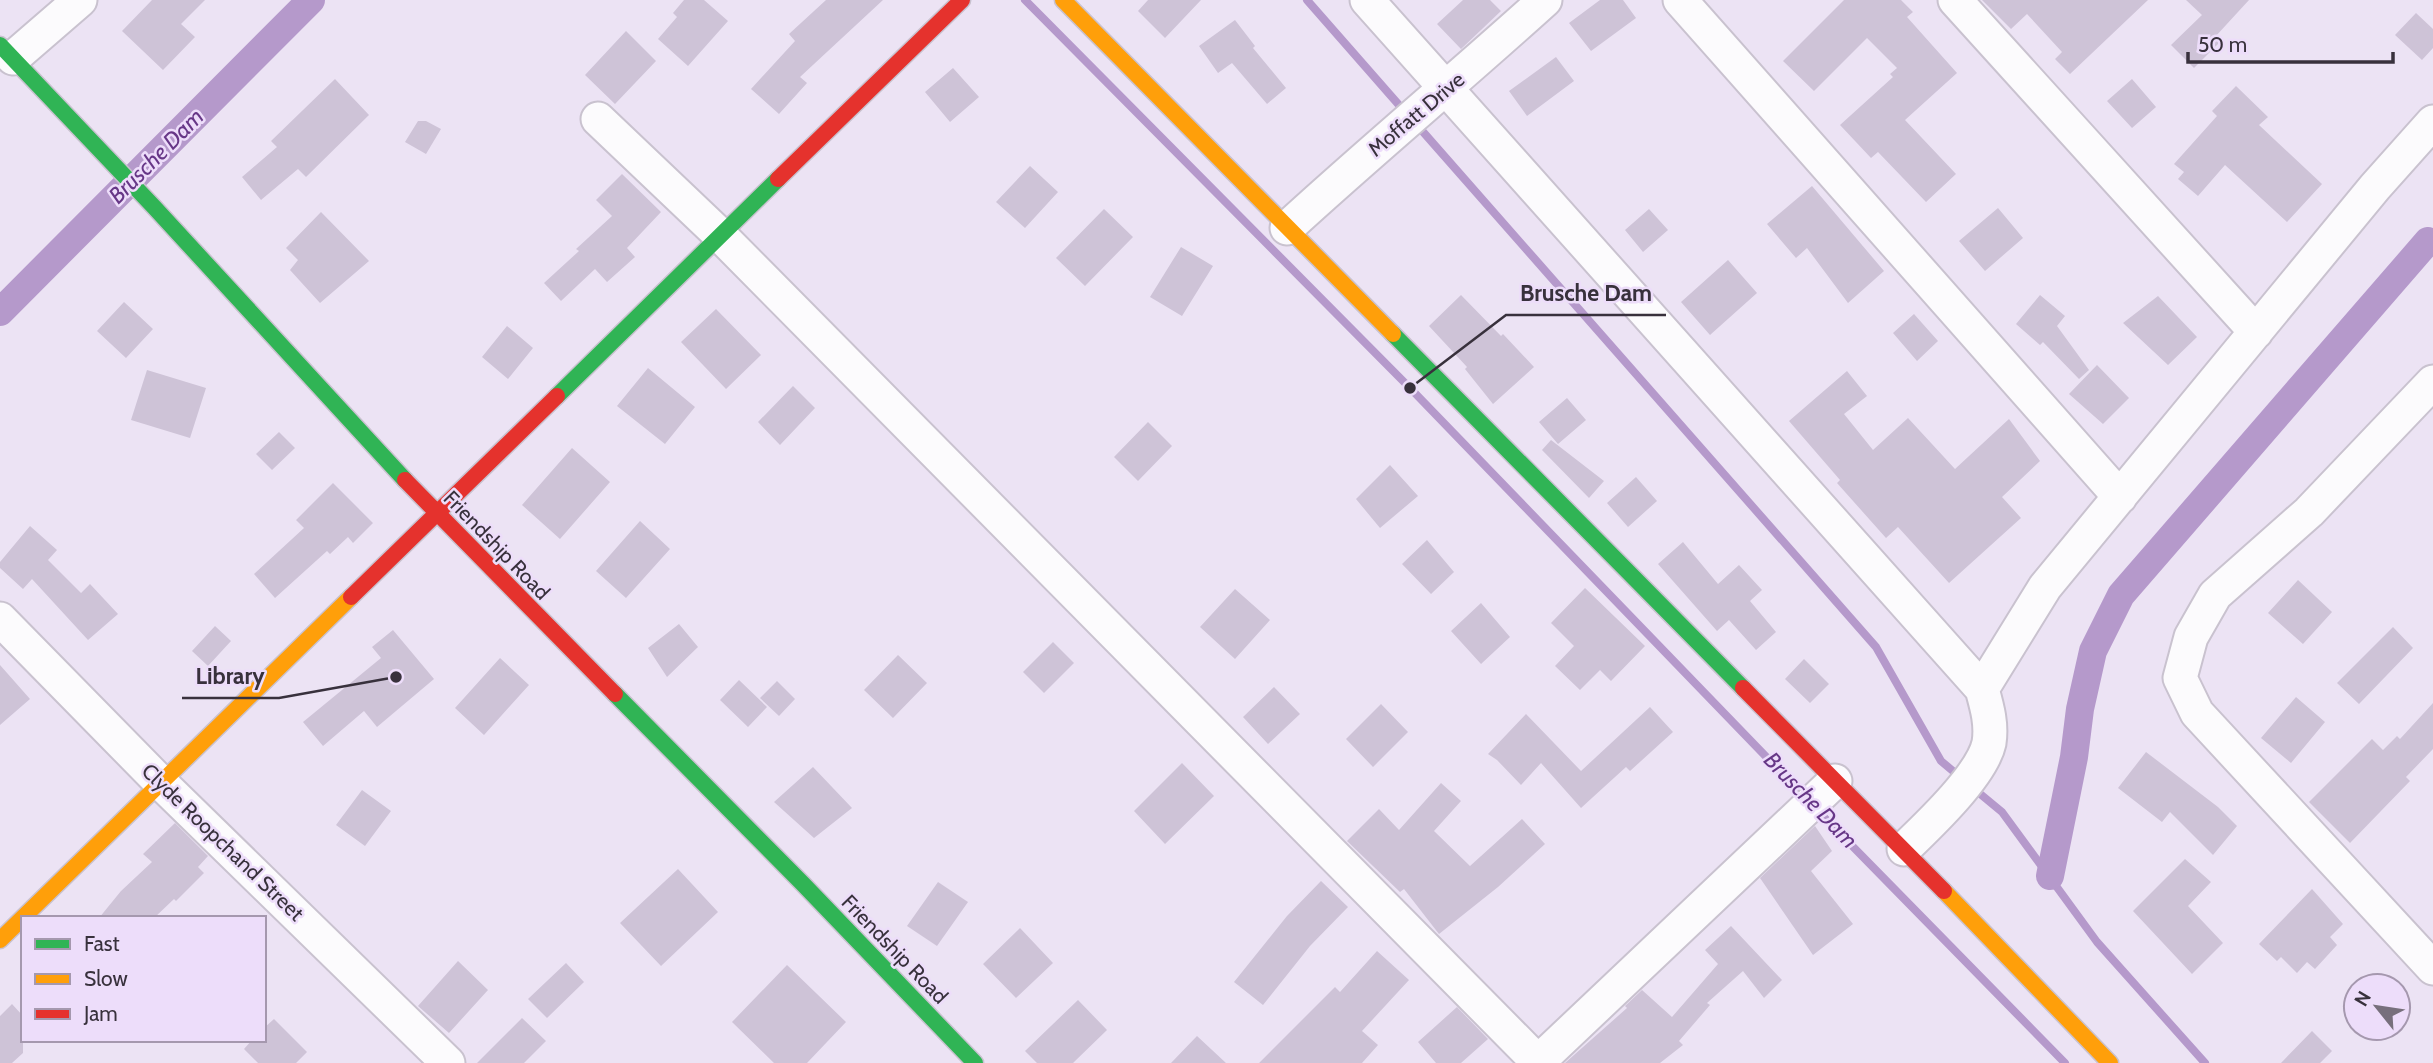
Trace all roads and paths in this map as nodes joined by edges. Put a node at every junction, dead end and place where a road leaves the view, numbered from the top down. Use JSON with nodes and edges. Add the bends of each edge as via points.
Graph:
{"nodes":[{"id":1,"x":80,"y":0,"type":"edge"},
{"id":2,"x":962,"y":0,"type":"edge"},
{"id":3,"x":1063,"y":0,"type":"edge"},
{"id":4,"x":1367,"y":0,"type":"edge"},
{"id":5,"x":1545,"y":0,"type":"edge"},
{"id":6,"x":1681,"y":0,"type":"edge"},
{"id":7,"x":1955,"y":0,"type":"edge"},
{"id":8,"x":7,"y":52,"type":"edge"},
{"id":9,"x":1440,"y":93,"type":"junction"},
{"id":10,"x":598,"y":119,"type":"dead end"},
{"id":11,"x":2428,"y":138,"type":"edge"},
{"id":12,"x":1287,"y":228,"type":"junction"},
{"id":13,"x":720,"y":235,"type":"junction"},
{"id":14,"x":2256,"y":332,"type":"junction"},
{"id":15,"x":2433,"y":382,"type":"edge"},
{"id":16,"x":2120,"y":497,"type":"junction"},
{"id":17,"x":437,"y":514,"type":"junction"},
{"id":18,"x":0,"y":619,"type":"edge"},
{"id":19,"x":1982,"y":689,"type":"junction"},
{"id":20,"x":1835,"y":781,"type":"junction"},
{"id":21,"x":162,"y":783,"type":"junction"},
{"id":22,"x":1904,"y":849,"type":"junction"},
{"id":23,"x":25,"y":916,"type":"edge"},
{"id":24,"x":21,"y":920,"type":"edge"},
{"id":25,"x":0,"y":940,"type":"edge"},
{"id":26,"x":2433,"y":968,"type":"edge"},
{"id":27,"x":448,"y":1063,"type":"edge"},
{"id":28,"x":975,"y":1063,"type":"edge"},
{"id":29,"x":1538,"y":1063,"type":"edge"},
{"id":30,"x":2109,"y":1063,"type":"edge"}],
"edges":[{"from":1,"to":8,"type":"street"},
{"from":2,"to":13,"type":"street"},
{"from":3,"to":12,"type":"street"},
{"from":4,"to":9,"type":"street"},
{"from":5,"to":9,"type":"street","name":"Moffatt Drive"},
{"from":6,"to":16,"type":"street"},
{"from":7,"to":14,"type":"street"},
{"from":8,"to":17,"type":"street","name":"Friendship Road"},
{"from":9,"to":12,"type":"street","name":"Moffatt Drive"},
{"from":9,"to":19,"type":"street"},
{"from":10,"to":13,"type":"street"},
{"from":11,"to":14,"type":"street","via":[[2375,187]]},
{"from":12,"to":20,"type":"street"},
{"from":13,"to":17,"type":"street"},
{"from":13,"to":29,"type":"street"},
{"from":14,"to":16,"type":"street"},
{"from":15,"to":26,"type":"street","via":[[2309,512],[2215,595],[2191,637],[2180,678],[2197,713]]},
{"from":16,"to":19,"type":"street","via":[[2045,587]]},
{"from":17,"to":21,"type":"street"},
{"from":17,"to":28,"type":"street","name":"Friendship Road"},
{"from":18,"to":21,"type":"street","name":"Clyde Roopchand Street"},
{"from":19,"to":22,"type":"street","via":[[1990,719],[1989,743],[1981,764]]},
{"from":20,"to":22,"type":"street"},
{"from":20,"to":29,"type":"street"},
{"from":21,"to":23,"type":"street"},
{"from":21,"to":27,"type":"street","name":"Clyde Roopchand Street"},
{"from":22,"to":30,"type":"street"},
{"from":24,"to":25,"type":"street"}]}
